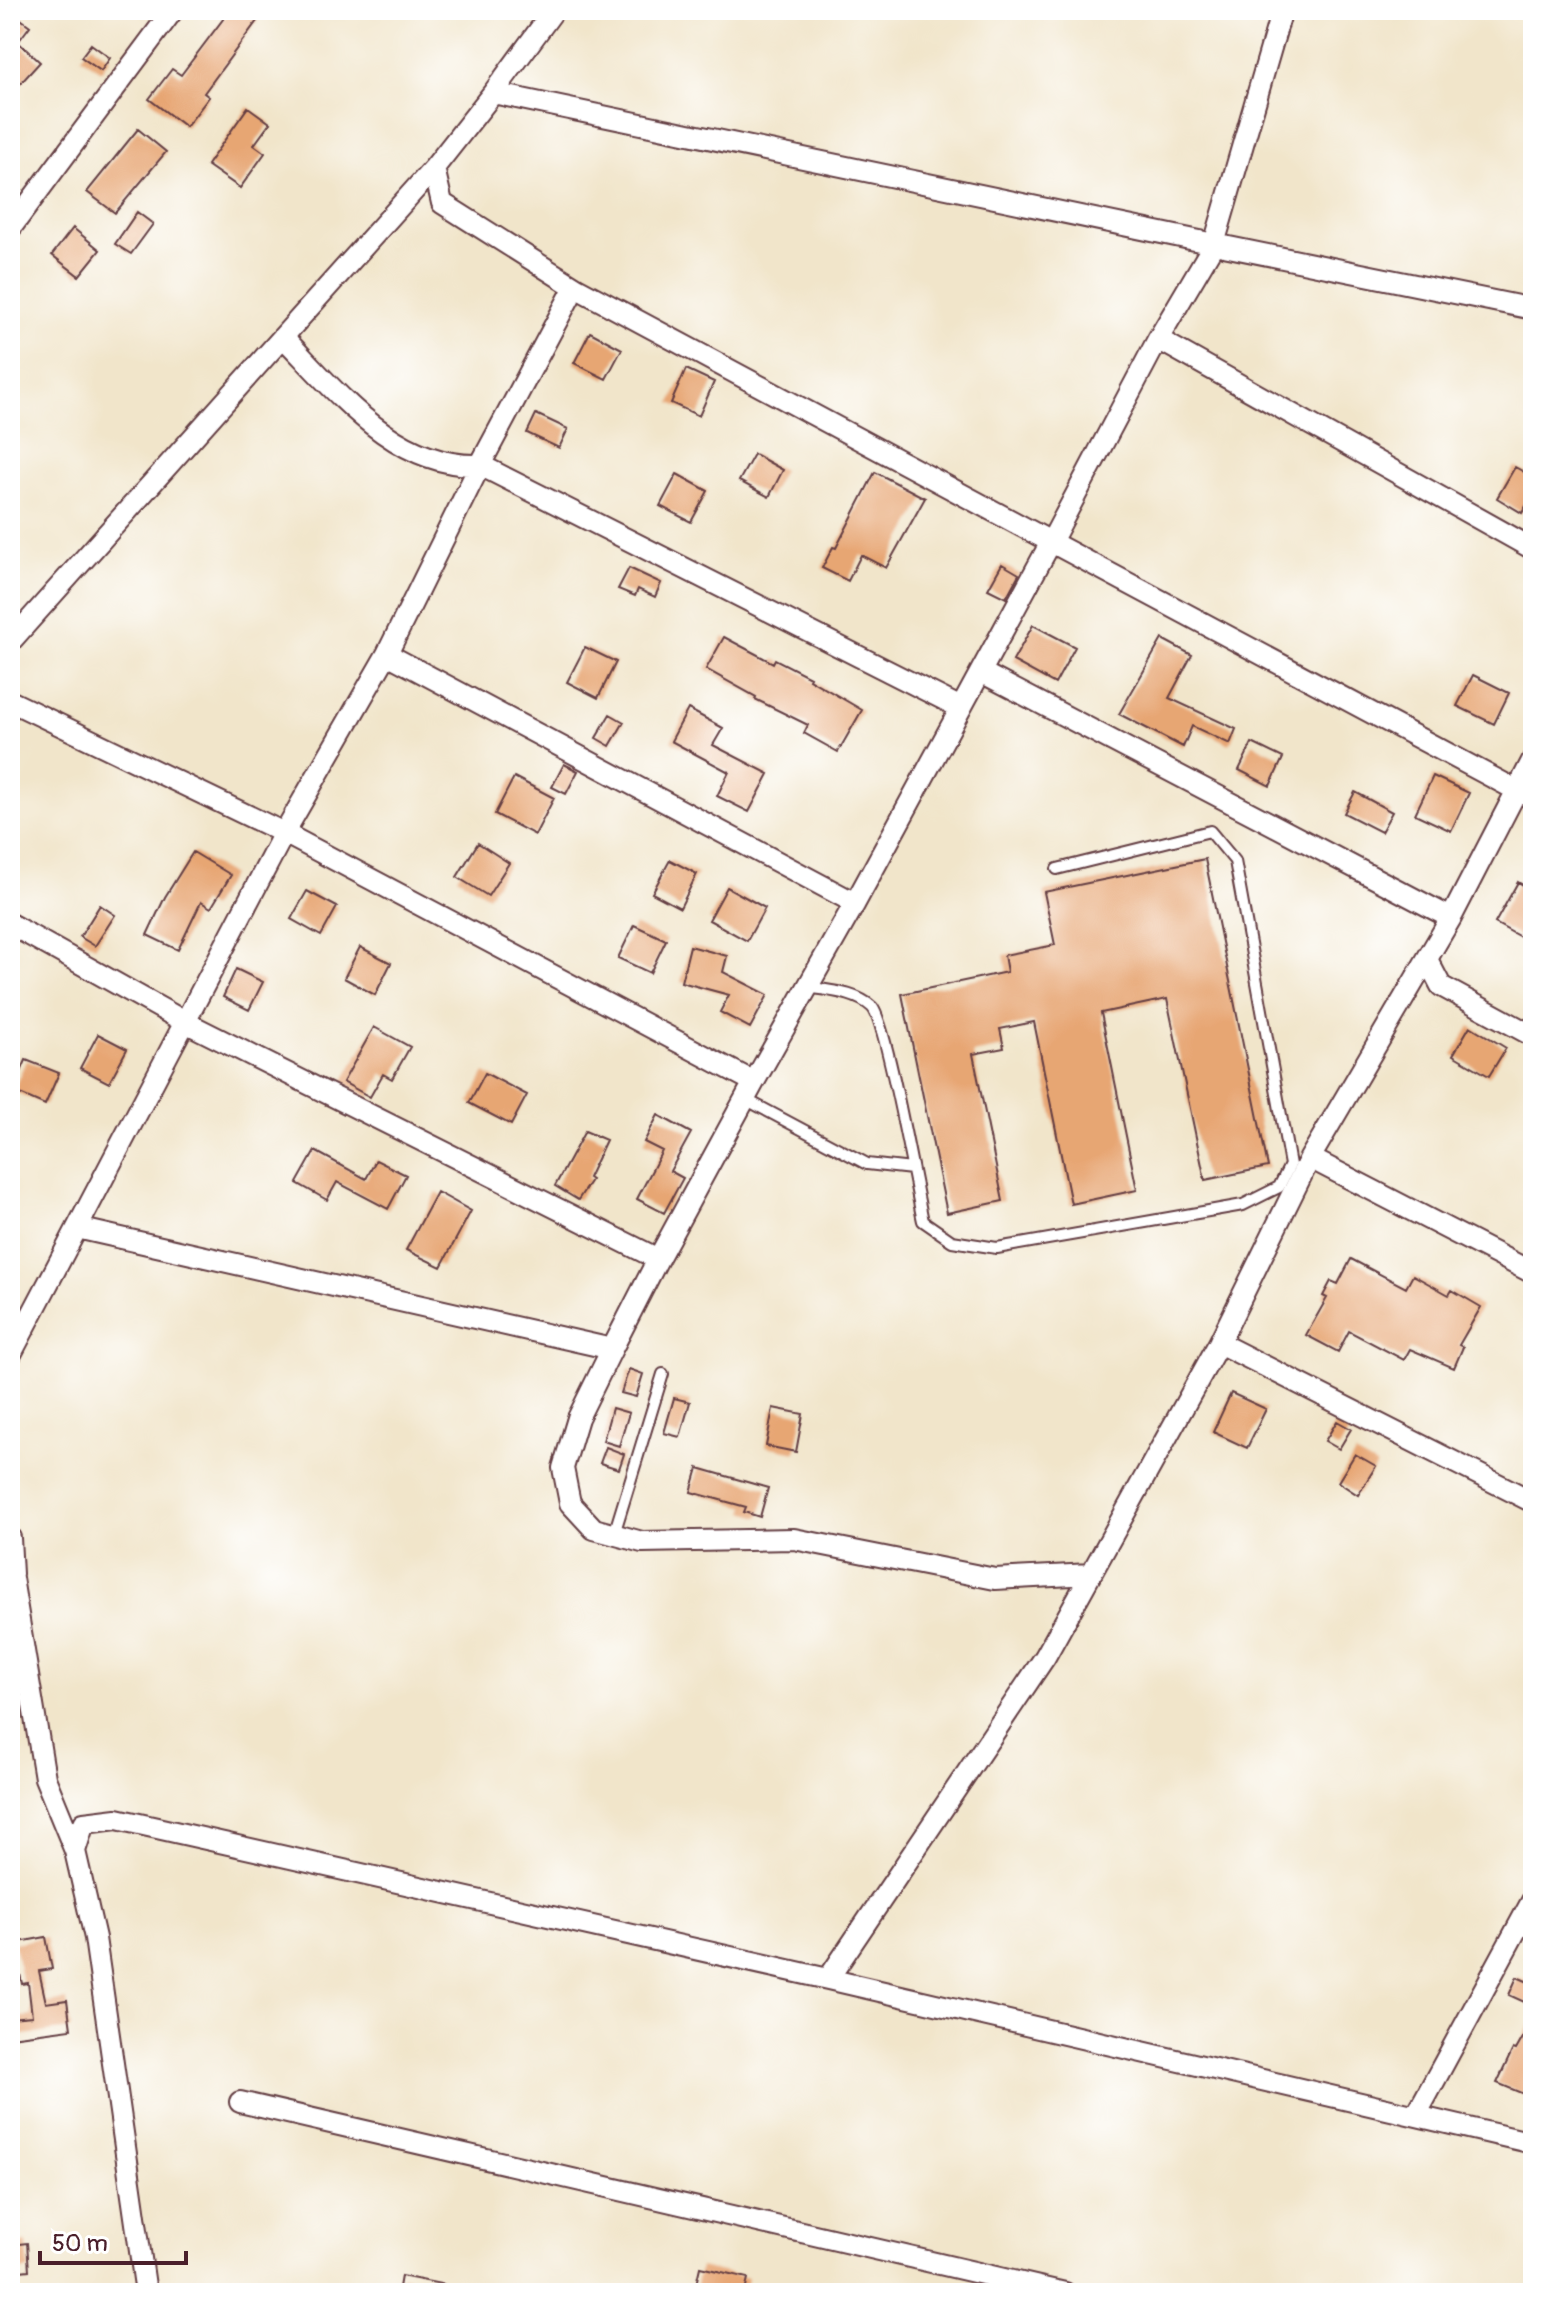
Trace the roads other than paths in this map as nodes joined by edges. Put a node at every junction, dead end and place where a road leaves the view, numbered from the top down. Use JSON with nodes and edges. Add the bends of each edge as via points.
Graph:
{"nodes":[{"id":1,"x":173,"y":10,"type":"edge"},
{"id":2,"x":554,"y":10,"type":"edge"},
{"id":3,"x":1282,"y":10,"type":"edge"},
{"id":4,"x":493,"y":93,"type":"junction"},
{"id":5,"x":434,"y":168,"type":"junction"},
{"id":6,"x":10,"y":229,"type":"edge"},
{"id":7,"x":1214,"y":244,"type":"junction"},
{"id":8,"x":575,"y":287,"type":"junction"},
{"id":9,"x":1533,"y":309,"type":"edge"},
{"id":10,"x":283,"y":337,"type":"junction"},
{"id":11,"x":1158,"y":339,"type":"junction"},
{"id":12,"x":480,"y":465,"type":"junction"},
{"id":13,"x":1051,"y":542,"type":"junction"},
{"id":14,"x":1533,"y":549,"type":"edge"},
{"id":15,"x":10,"y":642,"type":"edge"},
{"id":16,"x":387,"y":654,"type":"junction"},
{"id":17,"x":981,"y":672,"type":"junction"},
{"id":18,"x":10,"y":701,"type":"edge"},
{"id":19,"x":961,"y":708,"type":"junction"},
{"id":20,"x":1533,"y":759,"type":"edge"},
{"id":21,"x":1525,"y":794,"type":"edge"},
{"id":22,"x":284,"y":833,"type":"junction"},
{"id":23,"x":1057,"y":869,"type":"dead end"},
{"id":24,"x":855,"y":903,"type":"junction"},
{"id":25,"x":1451,"y":918,"type":"junction"},
{"id":26,"x":10,"y":924,"type":"edge"},
{"id":27,"x":1427,"y":959,"type":"junction"},
{"id":28,"x":808,"y":987,"type":"junction"},
{"id":29,"x":185,"y":1022,"type":"junction"},
{"id":30,"x":1533,"y":1036,"type":"edge"},
{"id":31,"x":750,"y":1091,"type":"junction"},
{"id":32,"x":1310,"y":1158,"type":"junction"},
{"id":33,"x":912,"y":1169,"type":"junction"},
{"id":34,"x":77,"y":1228,"type":"junction"},
{"id":35,"x":658,"y":1259,"type":"junction"},
{"id":36,"x":1533,"y":1273,"type":"edge"},
{"id":37,"x":1219,"y":1343,"type":"junction"},
{"id":38,"x":612,"y":1349,"type":"junction"},
{"id":39,"x":10,"y":1356,"type":"edge"},
{"id":40,"x":663,"y":1374,"type":"dead end"},
{"id":41,"x":1533,"y":1502,"type":"edge"},
{"id":42,"x":614,"y":1534,"type":"junction"},
{"id":43,"x":10,"y":1538,"type":"edge"},
{"id":44,"x":11,"y":1570,"type":"edge"},
{"id":45,"x":1091,"y":1574,"type":"junction"},
{"id":46,"x":75,"y":1851,"type":"junction"},
{"id":47,"x":1533,"y":1899,"type":"edge"},
{"id":48,"x":828,"y":1979,"type":"junction"},
{"id":49,"x":240,"y":2102,"type":"dead end"},
{"id":50,"x":1416,"y":2115,"type":"junction"},
{"id":51,"x":1533,"y":2143,"type":"edge"},
{"id":52,"x":146,"y":2293,"type":"edge"},
{"id":53,"x":1065,"y":2293,"type":"edge"}],
"edges":[{"from":1,"to":6,"type":"street"},
{"from":2,"to":4,"type":"street"},
{"from":3,"to":7,"type":"street"},
{"from":4,"to":5,"type":"street"},
{"from":4,"to":7,"type":"street"},
{"from":5,"to":8,"type":"street","via":[[442,203]]},
{"from":5,"to":10,"type":"street"},
{"from":7,"to":9,"type":"street"},
{"from":7,"to":11,"type":"street"},
{"from":8,"to":12,"type":"street"},
{"from":8,"to":13,"type":"street"},
{"from":10,"to":12,"type":"street","via":[[380,432],[421,455],[457,466]]},
{"from":10,"to":15,"type":"street"},
{"from":11,"to":13,"type":"street"},
{"from":11,"to":14,"type":"street"},
{"from":12,"to":16,"type":"street"},
{"from":12,"to":19,"type":"street"},
{"from":13,"to":17,"type":"street"},
{"from":13,"to":21,"type":"street"},
{"from":16,"to":22,"type":"street"},
{"from":16,"to":24,"type":"street"},
{"from":17,"to":19,"type":"street"},
{"from":17,"to":25,"type":"street"},
{"from":18,"to":22,"type":"street"},
{"from":19,"to":24,"type":"street"},
{"from":20,"to":21,"type":"street"},
{"from":21,"to":25,"type":"street"},
{"from":22,"to":29,"type":"street"},
{"from":22,"to":31,"type":"street"},
{"from":23,"to":33,"type":"lane","via":[[1210,831],[1223,844],[1235,861],[1290,1165],[1279,1187],[1243,1205],[997,1248],[952,1241],[923,1221]]},
{"from":24,"to":28,"type":"street"},
{"from":25,"to":27,"type":"street"},
{"from":26,"to":29,"type":"street"},
{"from":27,"to":30,"type":"street","via":[[1441,986]]},
{"from":27,"to":32,"type":"street"},
{"from":28,"to":31,"type":"street"},
{"from":28,"to":33,"type":"lane","via":[[855,997],[874,1008]]},
{"from":29,"to":34,"type":"street"},
{"from":29,"to":35,"type":"street"},
{"from":31,"to":33,"type":"lane","via":[[867,1164]]},
{"from":31,"to":35,"type":"street"},
{"from":32,"to":36,"type":"street"},
{"from":32,"to":37,"type":"street"},
{"from":34,"to":38,"type":"street"},
{"from":34,"to":39,"type":"street"},
{"from":35,"to":38,"type":"street"},
{"from":37,"to":41,"type":"street"},
{"from":37,"to":45,"type":"street"},
{"from":38,"to":42,"type":"street","via":[[578,1418],[563,1468],[570,1503],[594,1529]]},
{"from":40,"to":42,"type":"lane"},
{"from":42,"to":45,"type":"street","via":[[642,1542],[794,1539],[995,1579]]},
{"from":43,"to":44,"type":"street"},
{"from":44,"to":46,"type":"street","via":[[45,1778]]},
{"from":45,"to":48,"type":"street","via":[[1045,1657]]},
{"from":46,"to":48,"type":"street","via":[[84,1823],[117,1819]]},
{"from":46,"to":52,"type":"street","via":[[95,1938]]},
{"from":47,"to":50,"type":"street"},
{"from":48,"to":50,"type":"street"},
{"from":49,"to":53,"type":"street"},
{"from":50,"to":51,"type":"street"}]}
